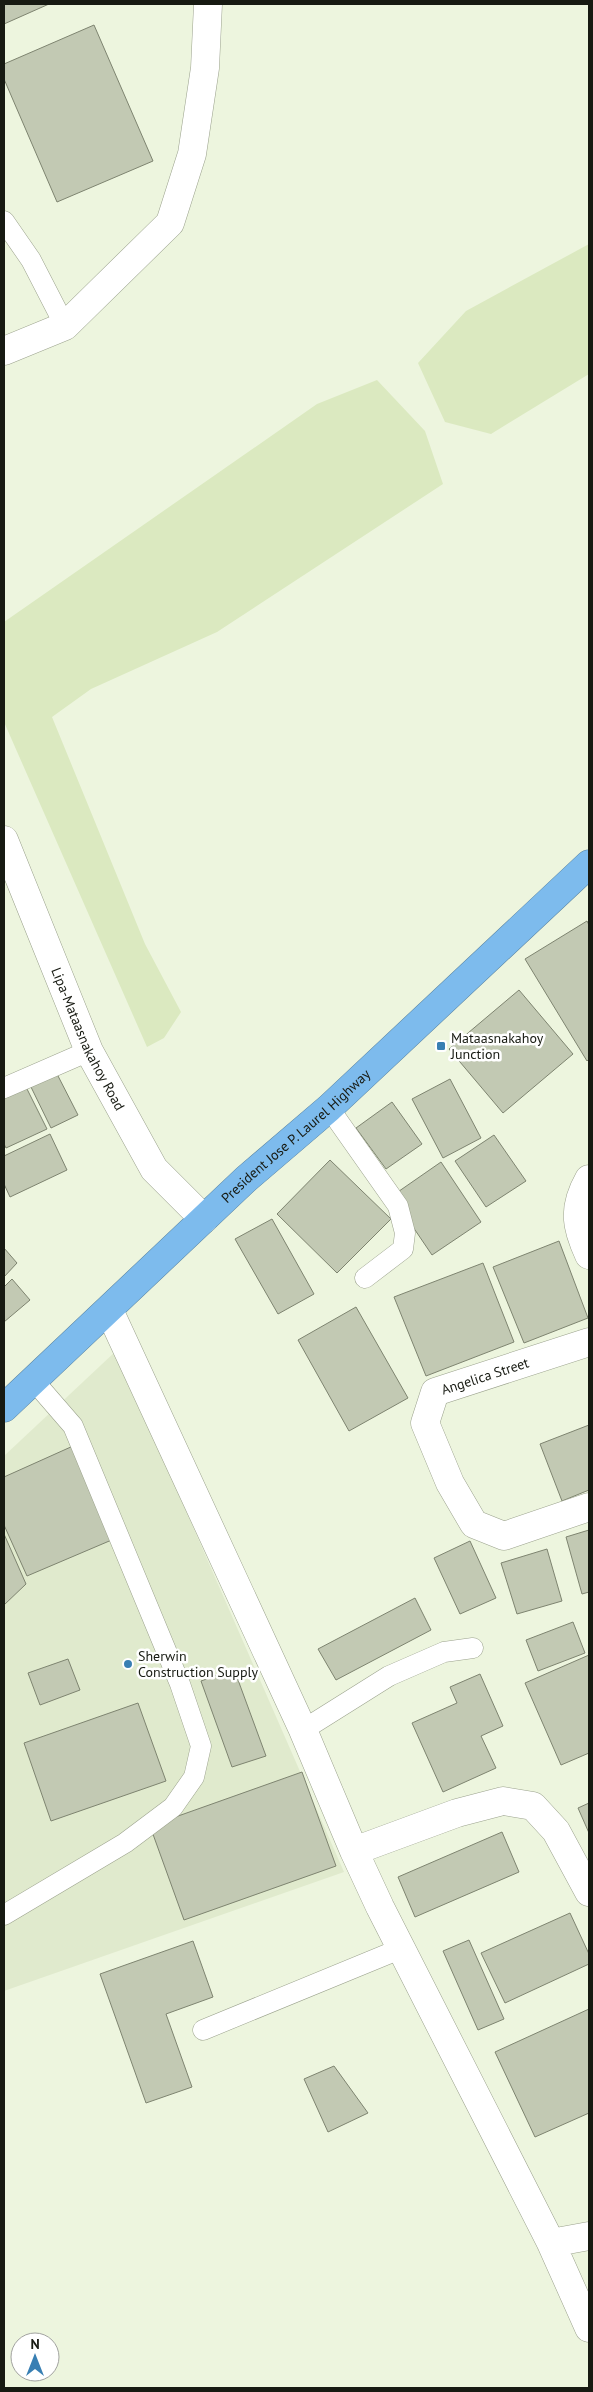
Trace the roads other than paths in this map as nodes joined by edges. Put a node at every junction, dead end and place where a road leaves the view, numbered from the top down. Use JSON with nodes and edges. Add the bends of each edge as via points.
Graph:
{"nodes":[{"id":1,"x":208,"y":4,"type":"edge"},
{"id":2,"x":4,"y":221,"type":"edge"},
{"id":3,"x":64,"y":326,"type":"junction"},
{"id":4,"x":4,"y":350,"type":"edge"},
{"id":5,"x":4,"y":840,"type":"edge"},
{"id":6,"x":589,"y":864,"type":"edge"},
{"id":7,"x":89,"y":1051,"type":"junction"},
{"id":8,"x":4,"y":1088,"type":"edge"},
{"id":9,"x":329,"y":1108,"type":"junction"},
{"id":10,"x":589,"y":1180,"type":"edge"},
{"id":11,"x":204,"y":1219,"type":"junction"},
{"id":12,"x":589,"y":1255,"type":"edge"},
{"id":13,"x":365,"y":1278,"type":"dead end"},
{"id":14,"x":108,"y":1310,"type":"junction"},
{"id":15,"x":589,"y":1342,"type":"edge"},
{"id":16,"x":34,"y":1380,"type":"junction"},
{"id":17,"x":4,"y":1408,"type":"edge"},
{"id":18,"x":589,"y":1507,"type":"edge"},
{"id":19,"x":473,"y":1648,"type":"dead end"},
{"id":20,"x":303,"y":1730,"type":"junction"},
{"id":21,"x":354,"y":1851,"type":"junction"},
{"id":22,"x":589,"y":1892,"type":"edge"},
{"id":23,"x":4,"y":1915,"type":"edge"},
{"id":24,"x":400,"y":1949,"type":"junction"},
{"id":25,"x":202,"y":2030,"type":"dead end"},
{"id":26,"x":589,"y":2236,"type":"edge"},
{"id":27,"x":552,"y":2243,"type":"junction"},
{"id":28,"x":589,"y":2328,"type":"edge"}],
"edges":[{"from":1,"to":3,"type":"street","via":[[205,68],[193,144],[170,223]]},
{"from":2,"to":3,"type":"lane","via":[[31,260]]},
{"from":3,"to":4,"type":"street"},
{"from":5,"to":7,"type":"street","name":"Lipa-Mataasnakahoy Road"},
{"from":6,"to":9,"type":"highway","name":"President Jose P. Laurel Highway"},
{"from":7,"to":8,"type":"lane"},
{"from":7,"to":11,"type":"street","name":"Lipa-Mataasnakahoy Road","via":[[154,1169]]},
{"from":9,"to":11,"type":"highway","name":"President Jose P. Laurel Highway","via":[[246,1178]]},
{"from":9,"to":13,"type":"lane","via":[[398,1206],[405,1233],[402,1249]]},
{"from":10,"to":12,"type":"street","via":[[577,1215],[578,1232]]},
{"from":11,"to":14,"type":"highway","name":"President Jose P. Laurel Highway"},
{"from":14,"to":16,"type":"highway","name":"President Jose P. Laurel Highway"},
{"from":14,"to":20,"type":"street"},
{"from":15,"to":18,"type":"street","name":"Angelica Street","via":[[435,1392],[425,1423],[450,1484],[474,1524],[504,1536]]},
{"from":16,"to":17,"type":"highway","name":"President Jose P. Laurel Highway"},
{"from":16,"to":23,"type":"lane","via":[[73,1426],[180,1684],[201,1746],[194,1777],[173,1807],[125,1843]]},
{"from":19,"to":20,"type":"lane","via":[[444,1652],[389,1676]]},
{"from":20,"to":21,"type":"street"},
{"from":21,"to":22,"type":"street","via":[[503,1801],[533,1806],[556,1831]]},
{"from":21,"to":24,"type":"street"},
{"from":24,"to":25,"type":"lane"},
{"from":24,"to":27,"type":"street"},
{"from":26,"to":27,"type":"street"},
{"from":27,"to":28,"type":"street"}]}
